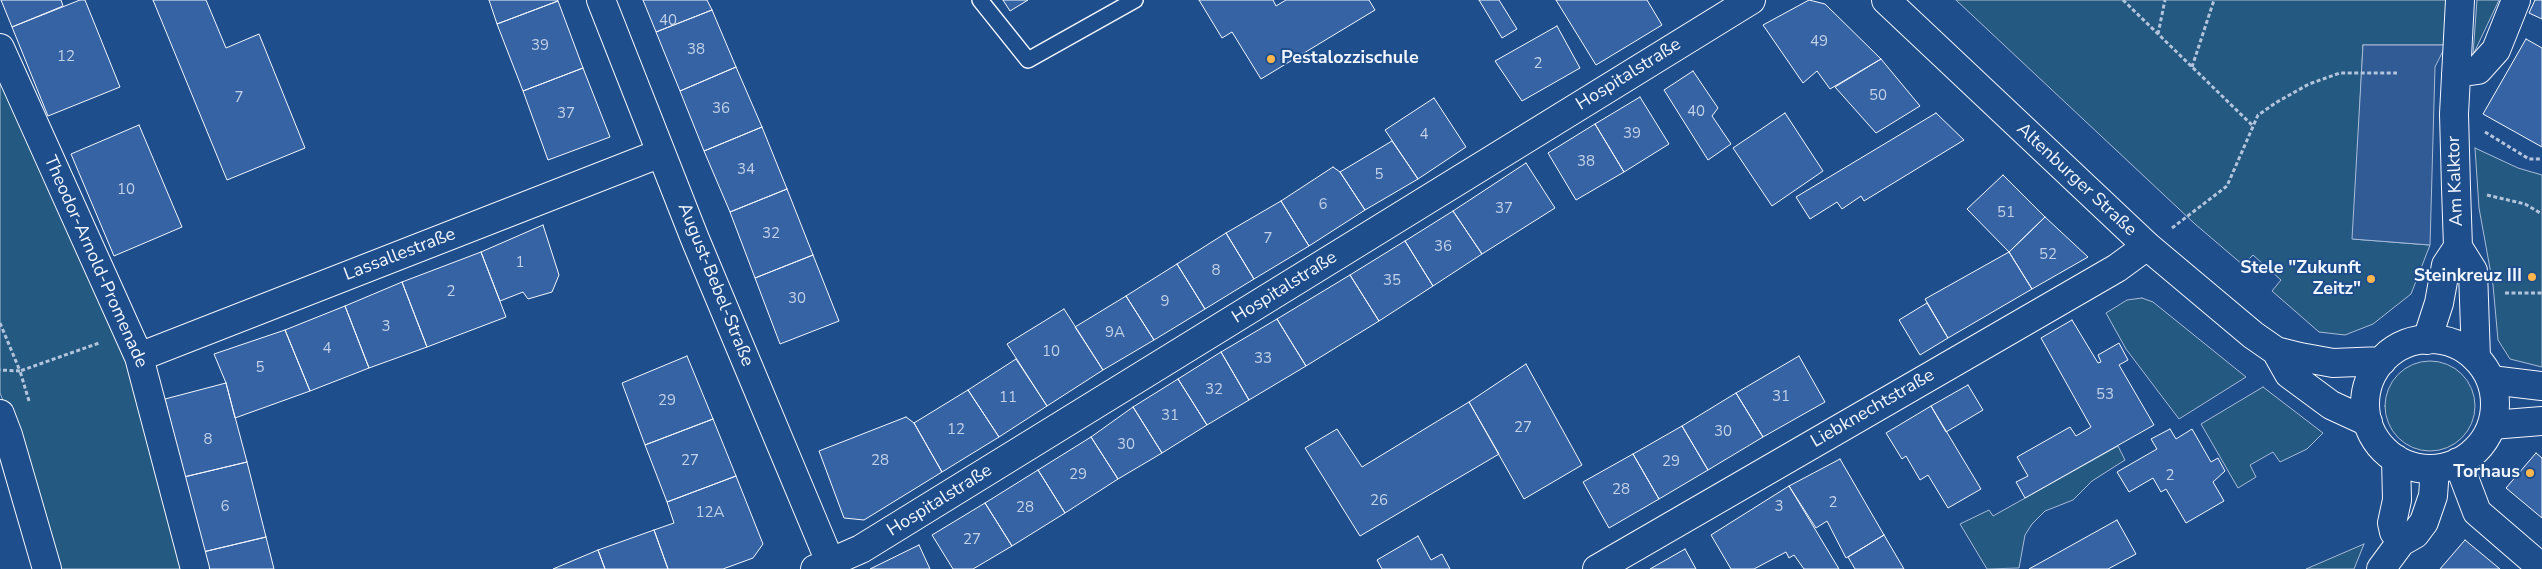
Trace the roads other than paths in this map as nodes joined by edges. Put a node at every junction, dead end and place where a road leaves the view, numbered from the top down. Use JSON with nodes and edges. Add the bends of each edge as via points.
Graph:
{"nodes":[{"id":1,"x":601,"y":0,"type":"edge"},
{"id":2,"x":980,"y":0,"type":"edge"},
{"id":3,"x":1135,"y":0,"type":"edge"},
{"id":4,"x":1751,"y":0,"type":"edge"},
{"id":5,"x":1886,"y":0,"type":"edge"},
{"id":6,"x":2460,"y":0,"type":"edge"},
{"id":7,"x":2516,"y":0,"type":"edge"},
{"id":8,"x":0,"y":48,"type":"edge"},
{"id":9,"x":2456,"y":74,"type":"junction"},
{"id":10,"x":661,"y":153,"type":"junction"},
{"id":11,"x":2147,"y":246,"type":"junction"},
{"id":12,"x":2458,"y":247,"type":"junction"},
{"id":13,"x":2427,"y":340,"type":"junction"},
{"id":14,"x":2276,"y":351,"type":"junction"},
{"id":15,"x":139,"y":357,"type":"junction"},
{"id":16,"x":2382,"y":360,"type":"junction"},
{"id":17,"x":2483,"y":369,"type":"junction"},
{"id":18,"x":2542,"y":386,"type":"edge"},
{"id":19,"x":2542,"y":421,"type":"edge"},
{"id":20,"x":2368,"y":422,"type":"junction"},
{"id":21,"x":2492,"y":425,"type":"junction"},
{"id":22,"x":3,"y":429,"type":"edge"},
{"id":23,"x":2396,"y":459,"type":"junction"},
{"id":24,"x":2447,"y":466,"type":"junction"},
{"id":25,"x":2401,"y":542,"type":"junction"},
{"id":26,"x":826,"y":567,"type":"edge"},
{"id":27,"x":2542,"y":568,"type":"edge"},
{"id":28,"x":46,"y":569,"type":"edge"},
{"id":29,"x":195,"y":569,"type":"edge"},
{"id":30,"x":1597,"y":569,"type":"edge"},
{"id":31,"x":2382,"y":569,"type":"edge"}],
"edges":[{"from":1,"to":10,"type":"street","name":"August-Bebel-Straße"},
{"from":2,"to":3,"type":"lane","via":[[1028,60]]},
{"from":4,"to":26,"type":"street","name":"Hospitalstraße","via":[[861,550]]},
{"from":5,"to":11,"type":"street","name":"Altenburger Straße"},
{"from":6,"to":9,"type":"street","name":"Am Kalktor"},
{"from":7,"to":9,"type":"street","via":[[2496,50],[2478,70]]},
{"from":8,"to":15,"type":"street","name":"Theodor-Arnold-Promenade"},
{"from":9,"to":12,"type":"street","name":"Am Kalktor"},
{"from":10,"to":15,"type":"street","name":"Lassallestraße"},
{"from":10,"to":26,"type":"street","name":"August-Bebel-Straße"},
{"from":11,"to":14,"type":"street","name":"Altenburger Straße"},
{"from":11,"to":30,"type":"street","name":"Liebknechtstraße","via":[[2135,258]]},
{"from":12,"to":13,"type":"street","name":"Am Kalktor","via":[[2446,265],[2439,303]]},
{"from":12,"to":17,"type":"street","name":"Am Kalktor","via":[[2473,271]]},
{"from":13,"to":16,"type":"street","via":[[2408,344]]},
{"from":13,"to":17,"type":"street","via":[[2453,344]]},
{"from":14,"to":16,"type":"street","name":"Altenburger Straße","via":[[2332,364]]},
{"from":14,"to":20,"type":"street","name":"Altenburger Straße","via":[[2289,374],[2331,405]]},
{"from":15,"to":29,"type":"street","name":"Theodor-Arnold-Promenade"},
{"from":16,"to":20,"type":"street","via":[[2367,389]]},
{"from":17,"to":18,"type":"street"},
{"from":17,"to":21,"type":"street","via":[[2495,402]]},
{"from":19,"to":21,"type":"street"},
{"from":20,"to":23,"type":"street","via":[[2378,443]]},
{"from":21,"to":24,"type":"street","via":[[2479,447]]},
{"from":22,"to":28,"type":"street"},
{"from":23,"to":24,"type":"street","via":[[2415,467]]},
{"from":23,"to":25,"type":"street","via":[[2397,500],[2392,523]]},
{"from":24,"to":25,"type":"street","via":[[2430,510],[2416,534]]},
{"from":24,"to":27,"type":"street","via":[[2477,512]]},
{"from":25,"to":31,"type":"street"}]}
